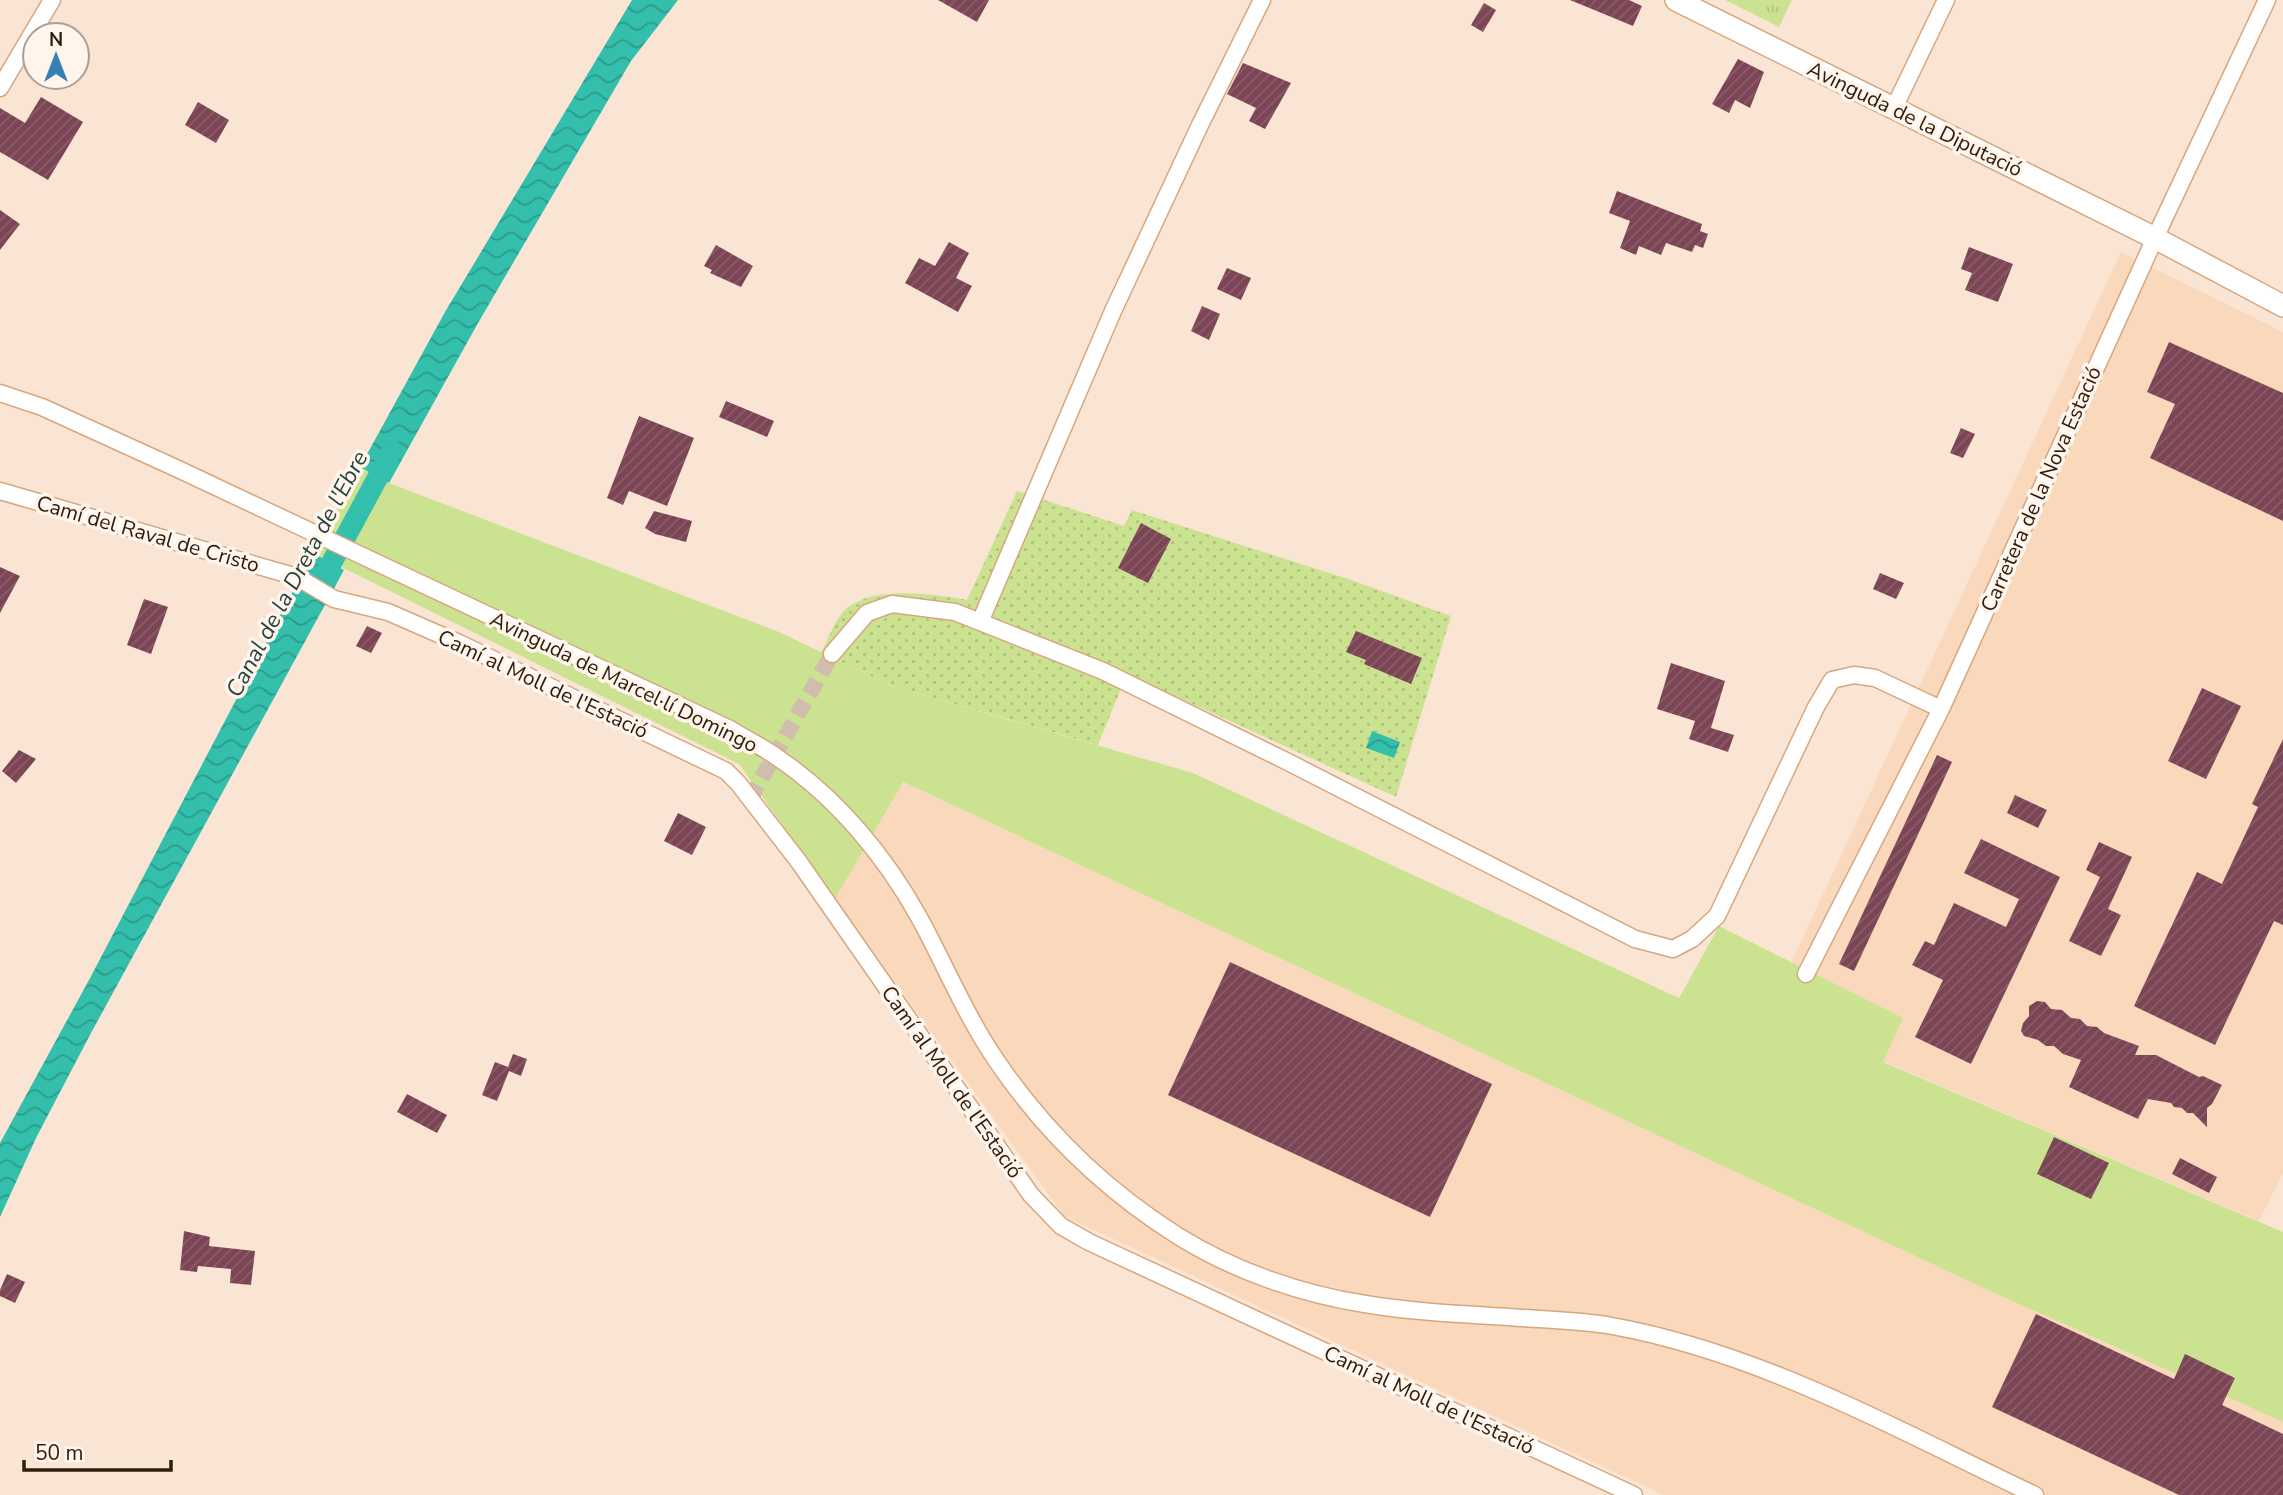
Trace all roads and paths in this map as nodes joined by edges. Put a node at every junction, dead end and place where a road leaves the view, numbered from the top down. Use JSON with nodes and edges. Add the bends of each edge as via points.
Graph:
{"nodes":[{"id":1,"x":52,"y":0,"type":"edge"},
{"id":2,"x":1262,"y":0,"type":"edge"},
{"id":3,"x":1676,"y":0,"type":"edge"},
{"id":4,"x":1946,"y":0,"type":"edge"},
{"id":5,"x":2267,"y":0,"type":"edge"},
{"id":6,"x":0,"y":88,"type":"edge"},
{"id":7,"x":1894,"y":108,"type":"junction"},
{"id":8,"x":2155,"y":238,"type":"junction"},
{"id":9,"x":2283,"y":306,"type":"edge"},
{"id":10,"x":0,"y":393,"type":"edge"},
{"id":11,"x":0,"y":491,"type":"edge"},
{"id":12,"x":334,"y":599,"type":"joint"},
{"id":13,"x":980,"y":622,"type":"junction"},
{"id":14,"x":832,"y":654,"type":"tunnel mouth"},
{"id":15,"x":1941,"y":709,"type":"junction"},
{"id":16,"x":1806,"y":974,"type":"dead end"},
{"id":17,"x":1634,"y":1495,"type":"edge"},
{"id":18,"x":2035,"y":1495,"type":"edge"}],
"edges":[{"from":1,"to":6,"type":"street"},
{"from":2,"to":13,"type":"street","via":[[1113,311]]},
{"from":3,"to":7,"type":"street","name":"Avinguda de la Diputació"},
{"from":4,"to":7,"type":"street"},
{"from":5,"to":8,"type":"street","name":"Carretera de la Nova Estació"},
{"from":7,"to":8,"type":"street","name":"Avinguda de la Diputació"},
{"from":8,"to":9,"type":"street","name":"Avinguda de la Diputació"},
{"from":8,"to":15,"type":"street","name":"Carretera de la Nova Estació"},
{"from":10,"to":18,"type":"street","name":"Avinguda de Marcel·lí Domingo","via":[[42,407],[370,560],[730,729],[779,758],[819,791],[886,865],[995,1059],[1061,1142],[1124,1200],[1226,1264],[1363,1304],[1611,1326],[1679,1342],[1757,1367]]},
{"from":11,"to":12,"type":"street","name":"Camí del Raval de Cristo","via":[[297,576]]},
{"from":12,"to":17,"type":"street","name":"Camí al Moll de l'Estació","via":[[388,612],[435,632],[726,771],[799,862],[1031,1195],[1061,1226]]},
{"from":13,"to":14,"type":"street","via":[[955,612],[892,604],[867,613]]},
{"from":13,"to":15,"type":"street","via":[[1103,671],[1635,939],[1673,948],[1692,939],[1717,916],[1832,680],[1854,675],[1875,678]]},
{"from":15,"to":16,"type":"street","name":"Carretera de la Nova Estació"}]}
